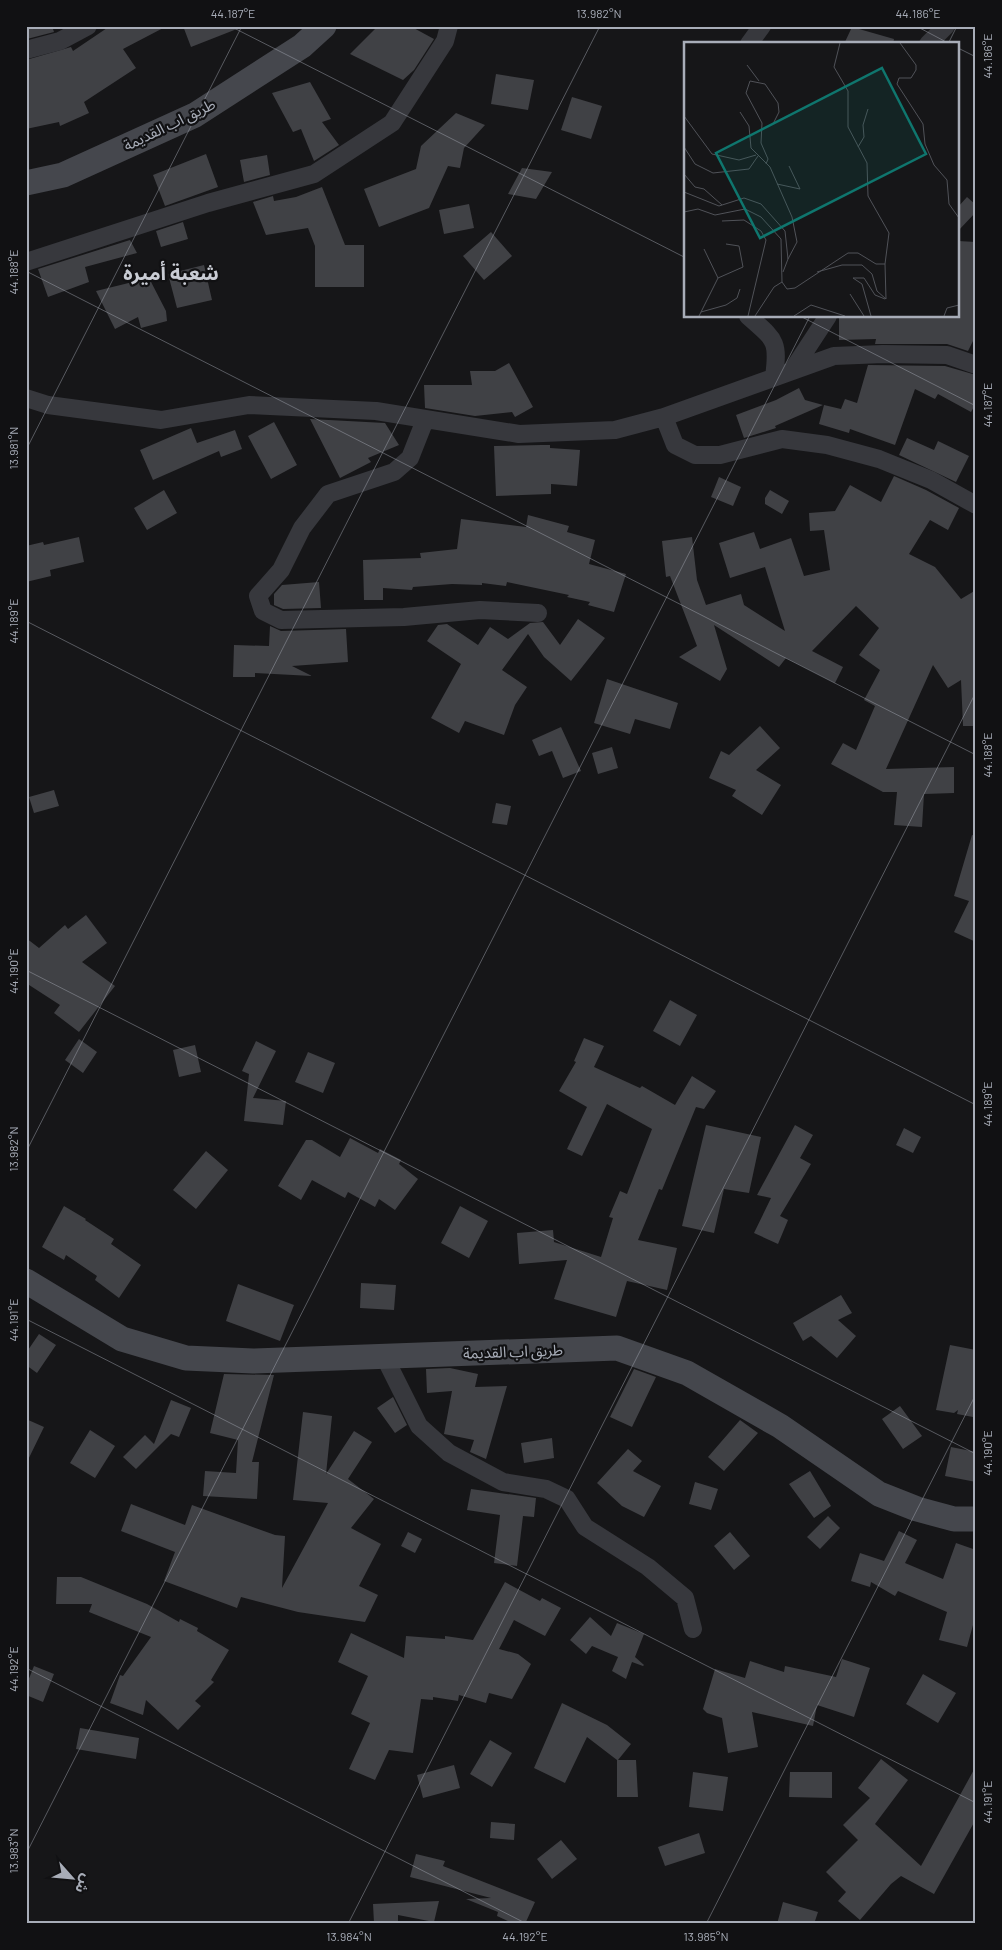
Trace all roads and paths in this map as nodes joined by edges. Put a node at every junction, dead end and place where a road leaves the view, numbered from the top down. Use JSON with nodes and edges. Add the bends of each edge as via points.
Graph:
{"nodes":[{"id":1,"x":88,"y":26,"type":"edge"},
{"id":2,"x":324,"y":26,"type":"edge"},
{"id":3,"x":450,"y":26,"type":"edge"},
{"id":4,"x":762,"y":26,"type":"edge"},
{"id":5,"x":946,"y":26,"type":"edge"},
{"id":6,"x":750,"y":42,"type":"edge"},
{"id":7,"x":930,"y":42,"type":"edge"},
{"id":8,"x":26,"y":50,"type":"edge"},
{"id":9,"x":26,"y":183,"type":"edge"},
{"id":10,"x":26,"y":262,"type":"edge"},
{"id":11,"x":750,"y":318,"type":"edge"},
{"id":12,"x":827,"y":318,"type":"edge"},
{"id":13,"x":976,"y":365,"type":"edge"},
{"id":14,"x":792,"y":371,"type":"junction"},
{"id":15,"x":774,"y":377,"type":"junction"},
{"id":16,"x":26,"y":398,"type":"edge"},
{"id":17,"x":664,"y":418,"type":"junction"},
{"id":18,"x":425,"y":420,"type":"junction"},
{"id":19,"x":976,"y":505,"type":"edge"},
{"id":20,"x":538,"y":614,"type":"dead end"},
{"id":21,"x":26,"y":1281,"type":"edge"},
{"id":22,"x":384,"y":1356,"type":"junction"},
{"id":23,"x":976,"y":1519,"type":"edge"},
{"id":24,"x":693,"y":1629,"type":"dead end"}],
"edges":[{"from":1,"to":8,"type":"street","via":[[60,41]]},
{"from":2,"to":9,"type":"street","name":"طريق اب القديمة","via":[[302,46],[195,115],[63,175]]},
{"from":3,"to":10,"type":"street","via":[[445,41],[392,122],[314,174],[208,203]]},
{"from":4,"to":6,"type":"street"},
{"from":5,"to":7,"type":"street"},
{"from":11,"to":15,"type":"street","via":[[772,337],[777,353]]},
{"from":12,"to":14,"type":"street"},
{"from":13,"to":14,"type":"street","via":[[948,355],[883,354],[834,356]]},
{"from":14,"to":15,"type":"street"},
{"from":15,"to":17,"type":"street"},
{"from":16,"to":18,"type":"street","via":[[48,405],[161,420],[249,405],[376,411]]},
{"from":17,"to":18,"type":"street","via":[[615,430],[519,434]]},
{"from":17,"to":19,"type":"street","via":[[675,445],[695,455],[720,455],[782,439],[827,445],[879,459],[930,480]]},
{"from":18,"to":20,"type":"street","via":[[410,458],[394,472],[328,494],[302,528],[280,570],[258,596],[263,611],[282,620],[404,617],[480,610]]},
{"from":21,"to":22,"type":"street","name":"طريق اب القديمة","via":[[122,1339],[186,1358],[253,1361]]},
{"from":22,"to":23,"type":"street","name":"طريق اب القديمة","via":[[617,1348],[687,1373],[780,1426],[879,1494],[954,1519]]},
{"from":22,"to":24,"type":"street","via":[[420,1426],[450,1453],[503,1482],[546,1490],[567,1500],[585,1526],[648,1567],[685,1598]]}]}
